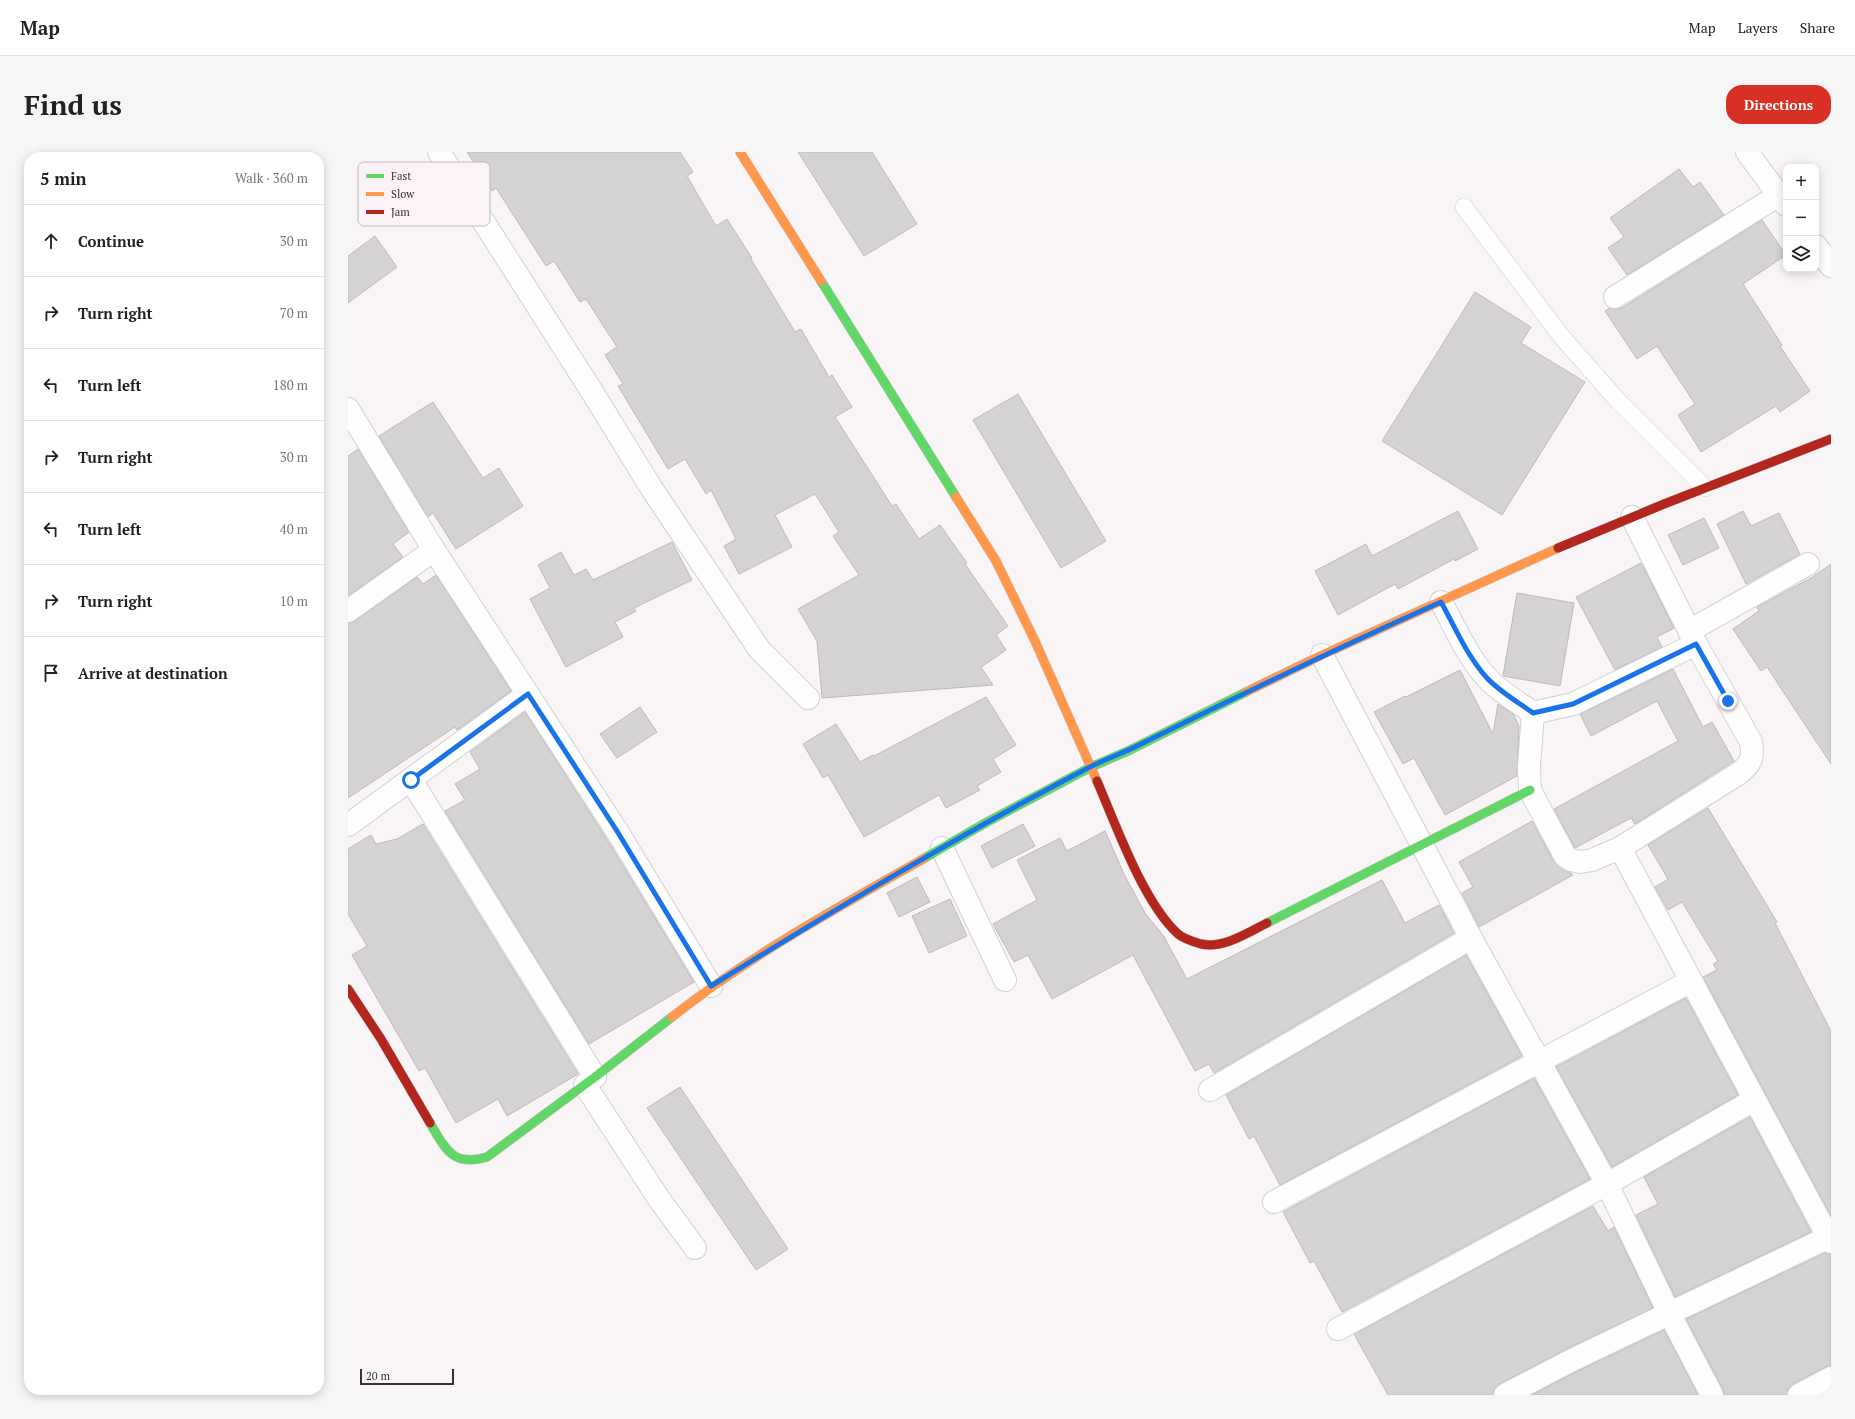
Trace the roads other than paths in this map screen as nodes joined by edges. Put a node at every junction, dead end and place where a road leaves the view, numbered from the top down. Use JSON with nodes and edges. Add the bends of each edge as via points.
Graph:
{"nodes":[{"id":1,"x":439,"y":152,"type":"edge"},
{"id":2,"x":740,"y":152,"type":"edge"},
{"id":3,"x":1748,"y":152,"type":"edge"},
{"id":4,"x":445,"y":162,"type":"edge"},
{"id":5,"x":1782,"y":200,"type":"edge"},
{"id":6,"x":1464,"y":207,"type":"dead end"},
{"id":7,"x":486,"y":226,"type":"edge"},
{"id":8,"x":1819,"y":250,"type":"edge"},
{"id":9,"x":1831,"y":266,"type":"edge"},
{"id":10,"x":1615,"y":297,"type":"dead end"},
{"id":11,"x":348,"y":409,"type":"edge"},
{"id":12,"x":1831,"y":439,"type":"edge"},
{"id":13,"x":1705,"y":488,"type":"junction"},
{"id":14,"x":1632,"y":517,"type":"junction"},
{"id":15,"x":434,"y":550,"type":"junction"},
{"id":16,"x":1808,"y":564,"type":"dead end"},
{"id":17,"x":1441,"y":602,"type":"junction"},
{"id":18,"x":348,"y":611,"type":"edge"},
{"id":19,"x":1692,"y":637,"type":"junction"},
{"id":20,"x":1322,"y":655,"type":"junction"},
{"id":21,"x":528,"y":694,"type":"junction"},
{"id":22,"x":808,"y":698,"type":"dead end"},
{"id":23,"x":1533,"y":713,"type":"junction"},
{"id":24,"x":1090,"y":767,"type":"junction"},
{"id":25,"x":411,"y":780,"type":"junction"},
{"id":26,"x":1530,"y":790,"type":"junction"},
{"id":27,"x":348,"y":825,"type":"edge"},
{"id":28,"x":1421,"y":844,"type":"junction"},
{"id":29,"x":942,"y":848,"type":"junction"},
{"id":30,"x":1620,"y":848,"type":"junction"},
{"id":31,"x":1471,"y":938,"type":"junction"},
{"id":32,"x":1005,"y":980,"type":"dead end"},
{"id":33,"x":1691,"y":981,"type":"junction"},
{"id":34,"x":711,"y":986,"type":"junction"},
{"id":35,"x":348,"y":989,"type":"edge"},
{"id":36,"x":1539,"y":1062,"type":"junction"},
{"id":37,"x":590,"y":1081,"type":"junction"},
{"id":38,"x":1210,"y":1090,"type":"dead end"},
{"id":39,"x":1754,"y":1100,"type":"junction"},
{"id":40,"x":1607,"y":1184,"type":"junction"},
{"id":41,"x":1274,"y":1202,"type":"dead end"},
{"id":42,"x":1830,"y":1240,"type":"edge"},
{"id":43,"x":695,"y":1248,"type":"dead end"},
{"id":44,"x":1669,"y":1313,"type":"junction"},
{"id":45,"x":1338,"y":1329,"type":"dead end"},
{"id":46,"x":1831,"y":1378,"type":"edge"},
{"id":47,"x":1505,"y":1395,"type":"edge"},
{"id":48,"x":1712,"y":1395,"type":"edge"},
{"id":49,"x":1799,"y":1395,"type":"edge"}],
"edges":[{"from":1,"to":4,"type":"street"},
{"from":2,"to":24,"type":"street","via":[[996,561],[1035,641]]},
{"from":3,"to":5,"type":"street"},
{"from":5,"to":10,"type":"street"},
{"from":6,"to":13,"type":"lane","via":[[1561,336],[1619,402]]},
{"from":7,"to":22,"type":"street","via":[[652,489],[759,649]]},
{"from":8,"to":9,"type":"street"},
{"from":11,"to":15,"type":"street"},
{"from":12,"to":13,"type":"street"},
{"from":13,"to":14,"type":"street"},
{"from":14,"to":17,"type":"street","via":[[1523,563]]},
{"from":14,"to":19,"type":"street"},
{"from":15,"to":18,"type":"street"},
{"from":15,"to":21,"type":"street"},
{"from":16,"to":19,"type":"street"},
{"from":17,"to":20,"type":"street"},
{"from":17,"to":23,"type":"street","via":[[1487,678]]},
{"from":19,"to":23,"type":"street","via":[[1573,704]]},
{"from":19,"to":30,"type":"street","via":[[1751,742],[1751,759],[1747,767],[1738,774]]},
{"from":20,"to":24,"type":"street","via":[[1128,751]]},
{"from":20,"to":28,"type":"street"},
{"from":21,"to":25,"type":"street"},
{"from":21,"to":34,"type":"street","via":[[617,831]]},
{"from":23,"to":26,"type":"street"},
{"from":24,"to":28,"type":"street","via":[[1156,907],[1180,936],[1201,944],[1217,944],[1237,938]]},
{"from":24,"to":29,"type":"street"},
{"from":25,"to":27,"type":"street"},
{"from":25,"to":37,"type":"street"},
{"from":26,"to":28,"type":"street"},
{"from":26,"to":30,"type":"street","via":[[1560,848],[1571,860],[1592,860]]},
{"from":28,"to":31,"type":"street"},
{"from":29,"to":32,"type":"street"},
{"from":29,"to":34,"type":"street","via":[[840,906]]},
{"from":30,"to":33,"type":"street"},
{"from":31,"to":36,"type":"street"},
{"from":31,"to":38,"type":"street"},
{"from":33,"to":36,"type":"street"},
{"from":33,"to":39,"type":"street"},
{"from":34,"to":37,"type":"street"},
{"from":35,"to":37,"type":"street","via":[[381,1039],[445,1148],[458,1159],[471,1163],[487,1157]]},
{"from":36,"to":40,"type":"street"},
{"from":36,"to":41,"type":"street"},
{"from":37,"to":43,"type":"street","via":[[659,1199]]},
{"from":39,"to":40,"type":"street"},
{"from":39,"to":42,"type":"street"},
{"from":40,"to":44,"type":"street"},
{"from":40,"to":45,"type":"street"},
{"from":42,"to":44,"type":"street"},
{"from":44,"to":47,"type":"street"},
{"from":44,"to":48,"type":"street"},
{"from":46,"to":49,"type":"street"}]}
